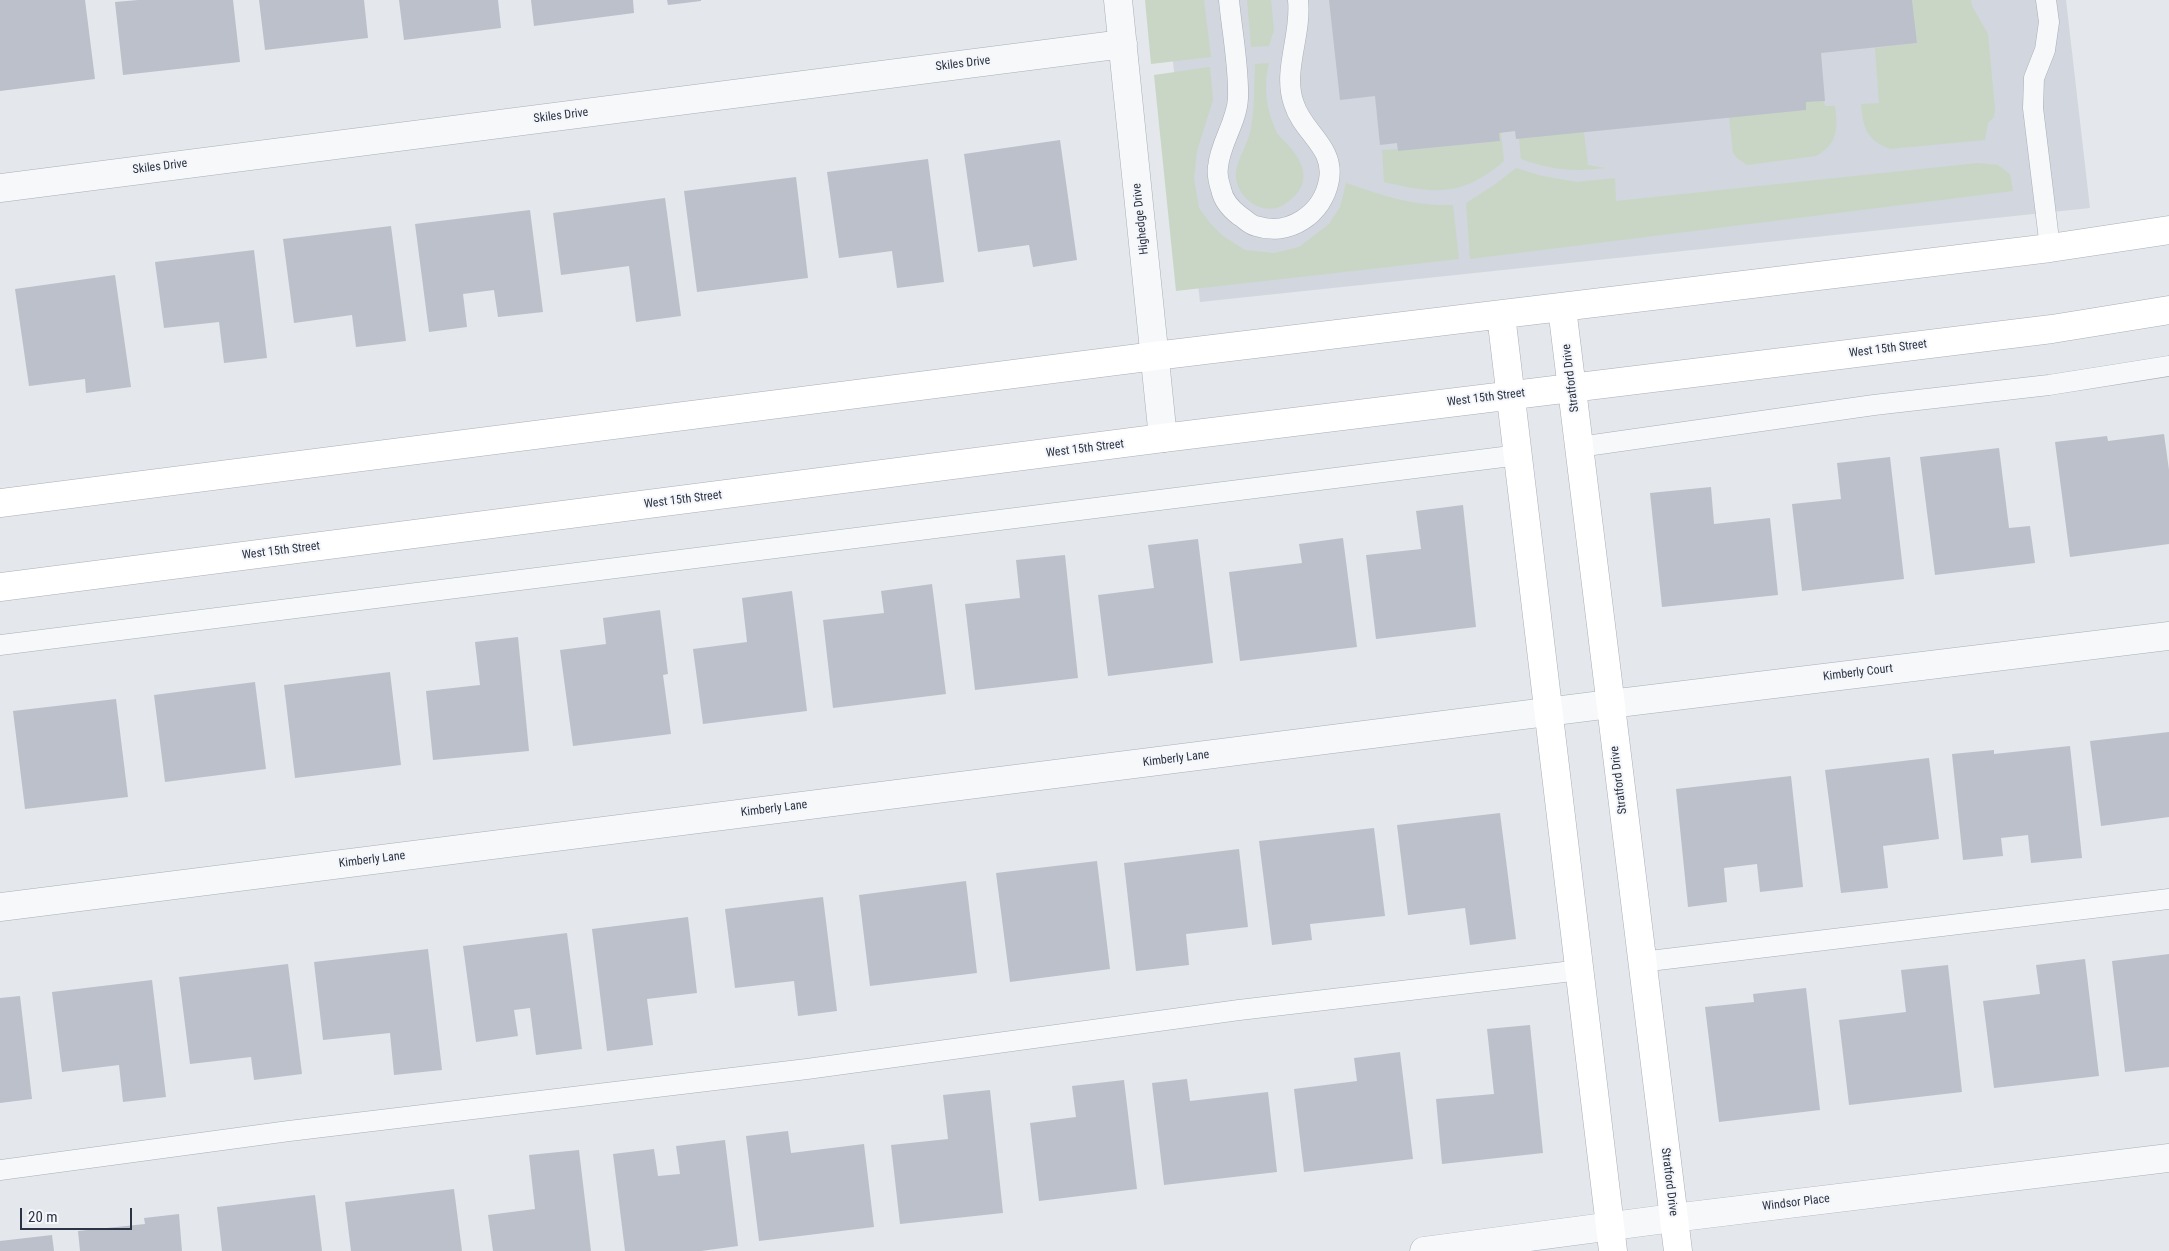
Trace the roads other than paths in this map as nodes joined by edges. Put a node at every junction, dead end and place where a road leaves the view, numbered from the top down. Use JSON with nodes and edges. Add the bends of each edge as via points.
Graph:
{"nodes":[{"id":1,"x":1118,"y":0,"type":"edge"},
{"id":2,"x":1229,"y":0,"type":"edge"},
{"id":3,"x":1298,"y":0,"type":"edge"},
{"id":4,"x":2046,"y":0,"type":"edge"},
{"id":5,"x":1123,"y":44,"type":"junction"},
{"id":6,"x":0,"y":188,"type":"edge"},
{"id":7,"x":2169,"y":230,"type":"edge"},
{"id":8,"x":2050,"y":248,"type":"junction"},
{"id":9,"x":1562,"y":308,"type":"junction"},
{"id":10,"x":2169,"y":310,"type":"edge"},
{"id":11,"x":1501,"y":315,"type":"junction"},
{"id":12,"x":1155,"y":356,"type":"junction"},
{"id":13,"x":2169,"y":366,"type":"edge"},
{"id":14,"x":1572,"y":388,"type":"junction"},
{"id":15,"x":1512,"y":395,"type":"junction"},
{"id":16,"x":1163,"y":438,"type":"junction"},
{"id":17,"x":1579,"y":447,"type":"junction"},
{"id":18,"x":1519,"y":455,"type":"junction"},
{"id":19,"x":0,"y":503,"type":"edge"},
{"id":20,"x":0,"y":587,"type":"edge"},
{"id":21,"x":2169,"y":636,"type":"edge"},
{"id":22,"x":0,"y":645,"type":"edge"},
{"id":23,"x":1610,"y":704,"type":"junction"},
{"id":24,"x":1548,"y":712,"type":"junction"},
{"id":25,"x":2169,"y":898,"type":"edge"},
{"id":26,"x":0,"y":907,"type":"edge"},
{"id":27,"x":1641,"y":962,"type":"junction"},
{"id":28,"x":1581,"y":970,"type":"junction"},
{"id":29,"x":2169,"y":1158,"type":"edge"},
{"id":30,"x":0,"y":1170,"type":"edge"},
{"id":31,"x":1673,"y":1218,"type":"junction"},
{"id":32,"x":1612,"y":1239,"type":"edge"},
{"id":33,"x":1424,"y":1251,"type":"edge"},
{"id":34,"x":1678,"y":1251,"type":"edge"}],
"edges":[{"from":1,"to":5,"type":"street","name":"Highedge Drive"},
{"from":2,"to":3,"type":"lane","via":[[1238,98],[1234,121],[1218,167],[1221,192],[1232,210],[1255,226],[1282,229],[1304,220],[1320,202],[1329,180],[1330,160],[1321,143],[1304,125],[1289,85],[1300,15]]},
{"from":4,"to":8,"type":"lane","via":[[2049,22],[2045,50],[2034,78],[2033,108]]},
{"from":5,"to":6,"type":"street","name":"Skiles Drive"},
{"from":5,"to":12,"type":"street","name":"Highedge Drive"},
{"from":7,"to":8,"type":"main road"},
{"from":8,"to":9,"type":"main road"},
{"from":9,"to":11,"type":"main road"},
{"from":9,"to":14,"type":"main road","name":"Stratford Drive"},
{"from":10,"to":14,"type":"main road","name":"West 15th Street","via":[[2052,328]]},
{"from":11,"to":12,"type":"main road"},
{"from":11,"to":15,"type":"main road"},
{"from":12,"to":16,"type":"street","name":"Highedge Drive"},
{"from":12,"to":19,"type":"main road"},
{"from":13,"to":17,"type":"lane","via":[[2049,385],[1864,406]]},
{"from":14,"to":15,"type":"main road","name":"West 15th Street"},
{"from":14,"to":17,"type":"main road","name":"Stratford Drive"},
{"from":15,"to":16,"type":"main road","name":"West 15th Street"},
{"from":15,"to":18,"type":"main road"},
{"from":16,"to":20,"type":"main road","name":"West 15th Street"},
{"from":17,"to":23,"type":"main road","name":"Stratford Drive"},
{"from":18,"to":22,"type":"lane"},
{"from":18,"to":24,"type":"main road"},
{"from":21,"to":23,"type":"street","name":"Kimberly Court"},
{"from":23,"to":24,"type":"street","name":"Kimberly Court"},
{"from":23,"to":27,"type":"main road","name":"Stratford Drive"},
{"from":24,"to":26,"type":"street","name":"Kimberly Lane"},
{"from":24,"to":28,"type":"main road"},
{"from":25,"to":27,"type":"lane"},
{"from":27,"to":31,"type":"main road","name":"Stratford Drive"},
{"from":28,"to":30,"type":"lane","via":[[1239,1010],[816,1068],[299,1130]]},
{"from":28,"to":32,"type":"main road"},
{"from":29,"to":31,"type":"street","name":"Windsor Place"},
{"from":31,"to":32,"type":"street","name":"Windsor Place"},
{"from":31,"to":34,"type":"main road","name":"Stratford Drive"},
{"from":32,"to":33,"type":"street","name":"Windsor Place"}]}
